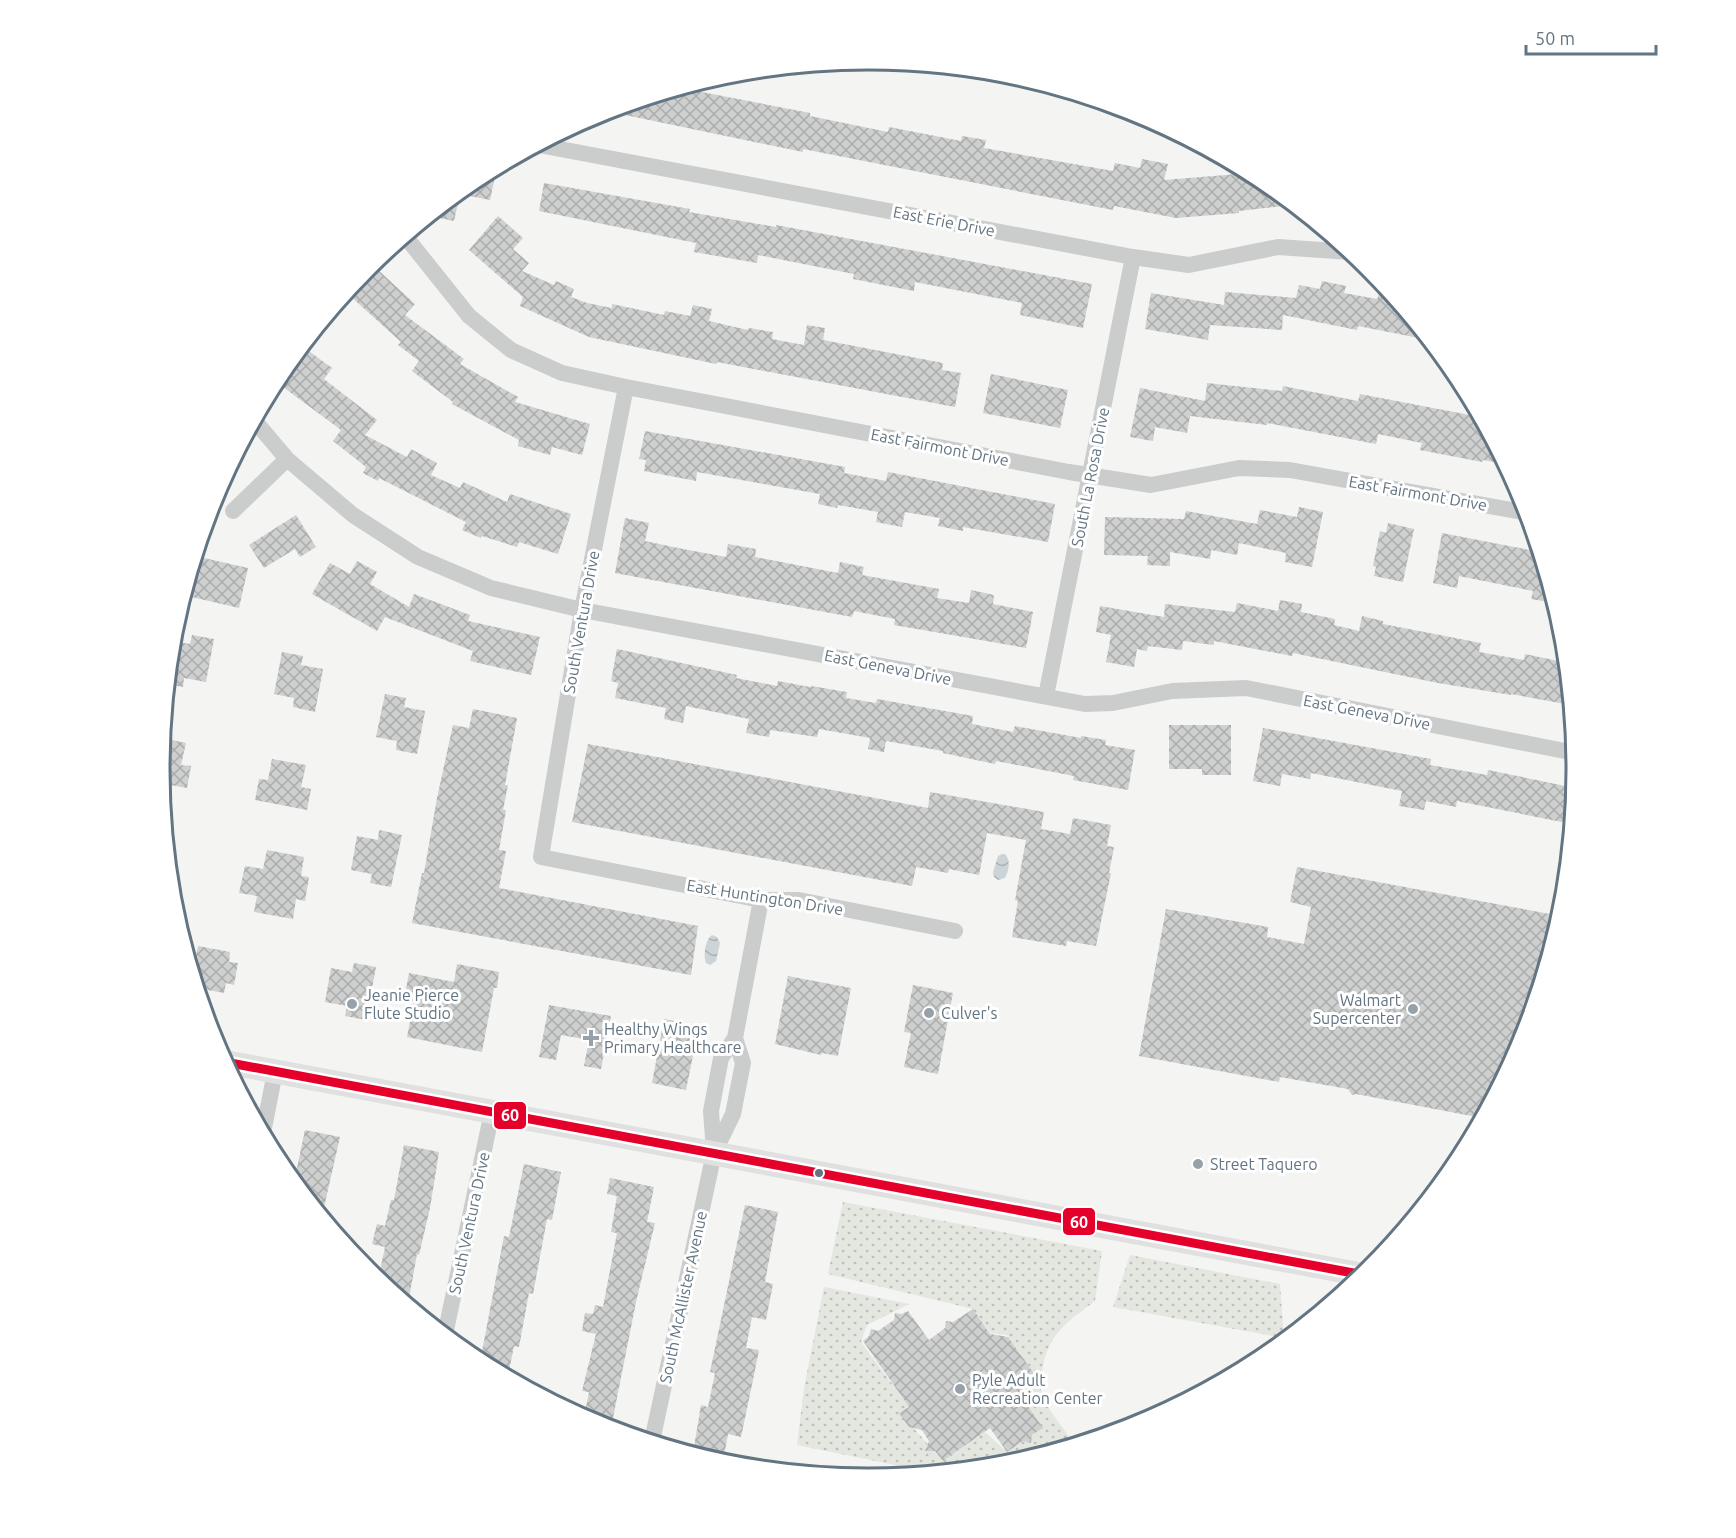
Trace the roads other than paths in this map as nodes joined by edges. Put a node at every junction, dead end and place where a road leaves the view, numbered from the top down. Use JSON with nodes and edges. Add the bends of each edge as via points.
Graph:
{"nodes":[{"id":1,"x":551,"y":147,"type":"edge"},
{"id":2,"x":410,"y":242,"type":"edge"},
{"id":3,"x":1335,"y":250,"type":"edge"},
{"id":4,"x":1133,"y":257,"type":"junction"},
{"id":5,"x":626,"y":387,"type":"junction"},
{"id":6,"x":260,"y":427,"type":"edge"},
{"id":7,"x":287,"y":459,"type":"junction"},
{"id":8,"x":1091,"y":476,"type":"junction"},
{"id":9,"x":233,"y":511,"type":"dead end"},
{"id":10,"x":1516,"y":511,"type":"edge"},
{"id":11,"x":582,"y":610,"type":"junction"},
{"id":12,"x":1046,"y":696,"type":"junction"},
{"id":13,"x":1566,"y":751,"type":"edge"},
{"id":14,"x":541,"y":857,"type":"joint"},
{"id":15,"x":761,"y":900,"type":"junction"},
{"id":16,"x":955,"y":931,"type":"dead end"},
{"id":17,"x":236,"y":1064,"type":"edge"},
{"id":18,"x":275,"y":1072,"type":"junction"},
{"id":19,"x":492,"y":1112,"type":"junction"},
{"id":20,"x":265,"y":1122,"type":"edge"},
{"id":21,"x":714,"y":1153,"type":"junction"},
{"id":22,"x":1352,"y":1273,"type":"edge"},
{"id":23,"x":447,"y":1326,"type":"edge"},
{"id":24,"x":654,"y":1433,"type":"edge"}],
"edges":[{"from":1,"to":4,"type":"street","name":"East Erie Drive"},
{"from":2,"to":5,"type":"street","name":"East Fairmont Drive","via":[[469,316],[511,350],[562,373]]},
{"from":3,"to":4,"type":"street","name":"East Erie Drive","via":[[1278,247],[1189,265]]},
{"from":4,"to":8,"type":"street","name":"South La Rosa Drive"},
{"from":5,"to":8,"type":"street","name":"East Fairmont Drive"},
{"from":5,"to":11,"type":"street","name":"South Ventura Drive"},
{"from":6,"to":7,"type":"street","name":"East Geneva Drive"},
{"from":7,"to":9,"type":"street"},
{"from":7,"to":11,"type":"street","name":"East Geneva Drive","via":[[353,515],[418,557],[491,588]]},
{"from":8,"to":10,"type":"street","name":"East Fairmont Drive","via":[[1151,485],[1239,468],[1290,470]]},
{"from":8,"to":12,"type":"street","name":"South La Rosa Drive"},
{"from":11,"to":12,"type":"street","name":"East Geneva Drive"},
{"from":11,"to":14,"type":"street","name":"South Ventura Drive"},
{"from":12,"to":13,"type":"street","name":"East Geneva Drive","via":[[1085,704],[1113,703],[1173,691],[1246,688]]},
{"from":14,"to":15,"type":"street","name":"East Huntington Drive"},
{"from":15,"to":16,"type":"street","name":"East Huntington Drive","via":[[799,900]]},
{"from":15,"to":21,"type":"street","name":"South McAllister Avenue","via":[[735,1038],[742,1063],[733,1114]]},
{"from":17,"to":18,"type":"main road"},
{"from":18,"to":19,"type":"main road"},
{"from":18,"to":20,"type":"street"},
{"from":19,"to":21,"type":"main road"},
{"from":19,"to":23,"type":"street","name":"South Ventura Drive"},
{"from":21,"to":22,"type":"main road"},
{"from":21,"to":24,"type":"street","name":"South McAllister Avenue"}]}
